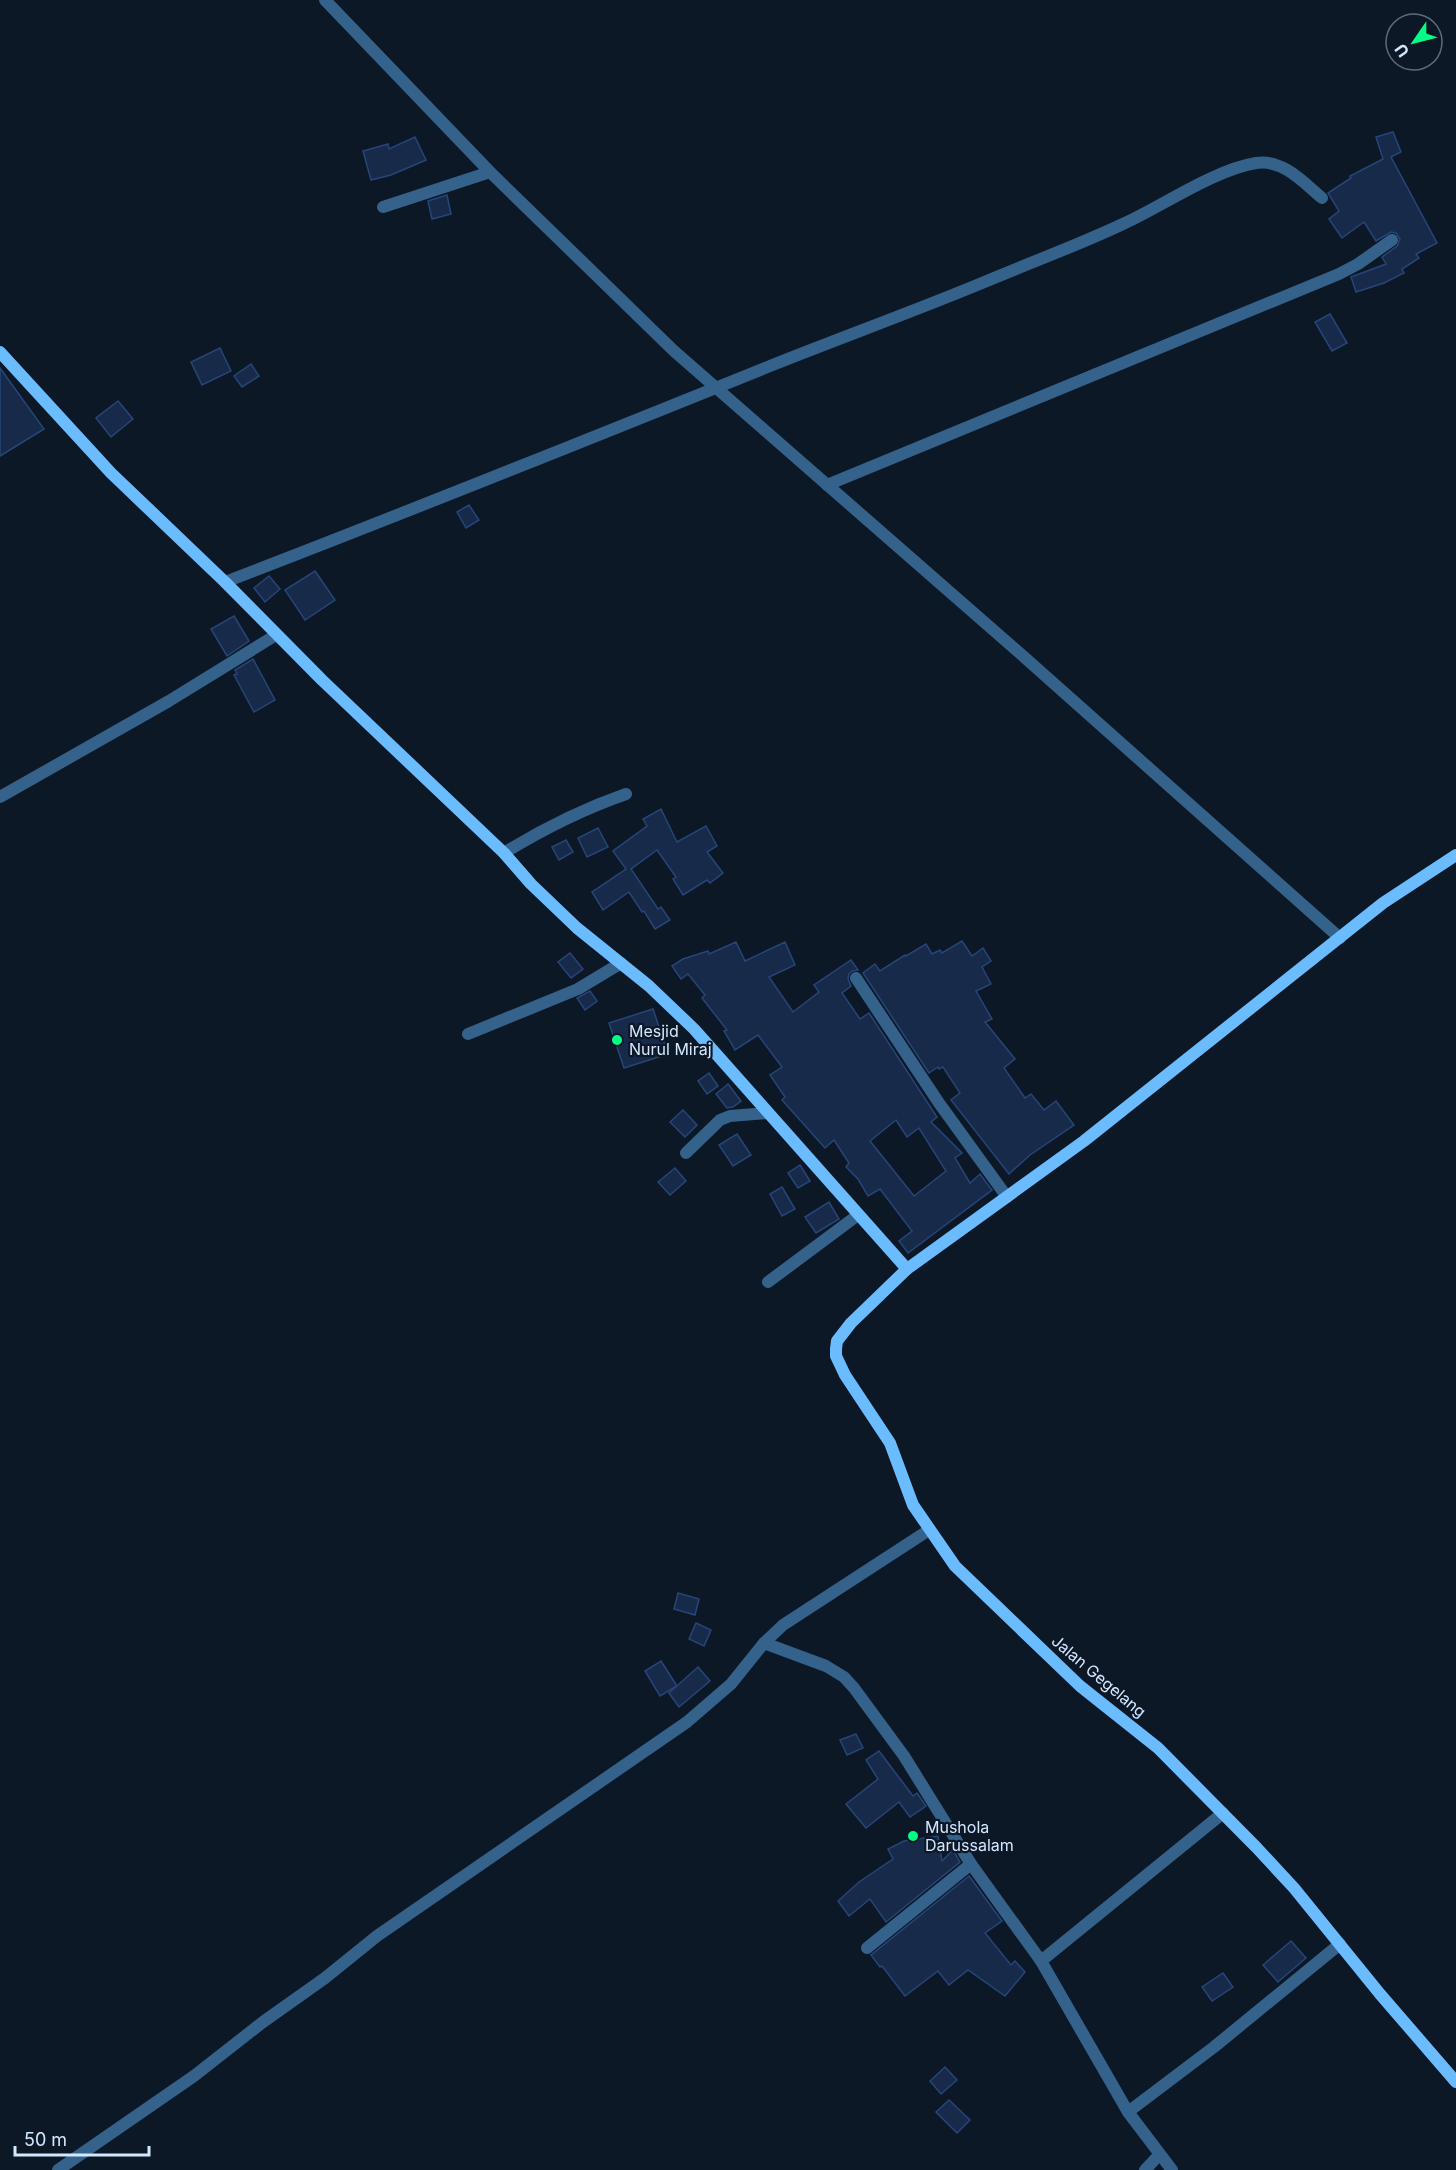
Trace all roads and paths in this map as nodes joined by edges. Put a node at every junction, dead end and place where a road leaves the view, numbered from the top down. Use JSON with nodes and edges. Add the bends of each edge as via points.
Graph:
{"nodes":[{"id":1,"x":325,"y":0,"type":"edge"},
{"id":2,"x":490,"y":172,"type":"junction"},
{"id":3,"x":1322,"y":198,"type":"dead end"},
{"id":4,"x":383,"y":207,"type":"dead end"},
{"id":5,"x":1392,"y":240,"type":"dead end"},
{"id":6,"x":0,"y":352,"type":"edge"},
{"id":7,"x":714,"y":388,"type":"junction"},
{"id":8,"x":827,"y":485,"type":"junction"},
{"id":9,"x":225,"y":582,"type":"junction"},
{"id":10,"x":276,"y":635,"type":"junction"},
{"id":11,"x":626,"y":794,"type":"dead end"},
{"id":12,"x":0,"y":797,"type":"edge"},
{"id":13,"x":504,"y":853,"type":"junction"},
{"id":14,"x":1456,"y":855,"type":"edge"},
{"id":15,"x":1340,"y":938,"type":"junction"},
{"id":16,"x":621,"y":963,"type":"junction"},
{"id":17,"x":856,"y":978,"type":"dead end"},
{"id":18,"x":468,"y":1034,"type":"dead end"},
{"id":19,"x":767,"y":1113,"type":"junction"},
{"id":20,"x":686,"y":1153,"type":"dead end"},
{"id":21,"x":1007,"y":1197,"type":"junction"},
{"id":22,"x":858,"y":1215,"type":"junction"},
{"id":23,"x":907,"y":1269,"type":"junction"},
{"id":24,"x":768,"y":1282,"type":"dead end"},
{"id":25,"x":929,"y":1530,"type":"junction"},
{"id":26,"x":764,"y":1643,"type":"junction"},
{"id":27,"x":1223,"y":1813,"type":"junction"},
{"id":28,"x":971,"y":1864,"type":"junction"},
{"id":29,"x":1340,"y":1944,"type":"junction"},
{"id":30,"x":867,"y":1948,"type":"dead end"},
{"id":31,"x":1041,"y":1960,"type":"junction"},
{"id":32,"x":1456,"y":2082,"type":"edge"},
{"id":33,"x":1128,"y":2112,"type":"junction"},
{"id":34,"x":1160,"y":2155,"type":"junction"},
{"id":35,"x":58,"y":2170,"type":"edge"},
{"id":36,"x":1145,"y":2170,"type":"edge"},
{"id":37,"x":1172,"y":2170,"type":"edge"}],
"edges":[{"from":1,"to":2,"type":"street"},
{"from":2,"to":4,"type":"street"},
{"from":2,"to":7,"type":"street"},
{"from":3,"to":7,"type":"street","via":[[1291,172],[1273,164],[1240,168],[1124,224]]},
{"from":5,"to":8,"type":"street","via":[[1339,274]]},
{"from":6,"to":9,"type":"street","via":[[111,473]]},
{"from":7,"to":8,"type":"street"},
{"from":7,"to":9,"type":"street"},
{"from":8,"to":15,"type":"street"},
{"from":9,"to":10,"type":"street"},
{"from":10,"to":12,"type":"street"},
{"from":10,"to":13,"type":"street"},
{"from":11,"to":13,"type":"street","via":[[545,829]]},
{"from":13,"to":16,"type":"street","via":[[577,928]]},
{"from":14,"to":15,"type":"street","name":"Jalan Gegelang","via":[[1383,903]]},
{"from":15,"to":21,"type":"street","name":"Jalan Gegelang","via":[[1084,1141]]},
{"from":16,"to":18,"type":"street","via":[[578,989]]},
{"from":16,"to":19,"type":"street","via":[[694,1029]]},
{"from":17,"to":21,"type":"street"},
{"from":19,"to":20,"type":"street","via":[[720,1120]]},
{"from":19,"to":22,"type":"street"},
{"from":21,"to":23,"type":"street","name":"Jalan Gegelang"},
{"from":22,"to":23,"type":"street"},
{"from":22,"to":24,"type":"street"},
{"from":23,"to":25,"type":"street","name":"Jalan Gegelang","via":[[843,1332],[837,1341],[836,1356],[884,1431],[913,1505]]},
{"from":25,"to":26,"type":"street","via":[[783,1625]]},
{"from":25,"to":27,"type":"street","name":"Jalan Gegelang","via":[[972,1583],[1080,1686],[1158,1748]]},
{"from":26,"to":28,"type":"street","via":[[826,1666],[844,1677],[904,1756]]},
{"from":26,"to":35,"type":"street","via":[[731,1684],[687,1722],[377,1936],[194,2076]]},
{"from":27,"to":29,"type":"street","name":"Jalan Gegelang"},
{"from":27,"to":31,"type":"street"},
{"from":28,"to":30,"type":"street"},
{"from":28,"to":31,"type":"street"},
{"from":29,"to":32,"type":"street","name":"Jalan Gegelang"},
{"from":29,"to":33,"type":"street"},
{"from":31,"to":33,"type":"street"},
{"from":33,"to":34,"type":"street"},
{"from":34,"to":36,"type":"street"},
{"from":34,"to":37,"type":"street"}]}
